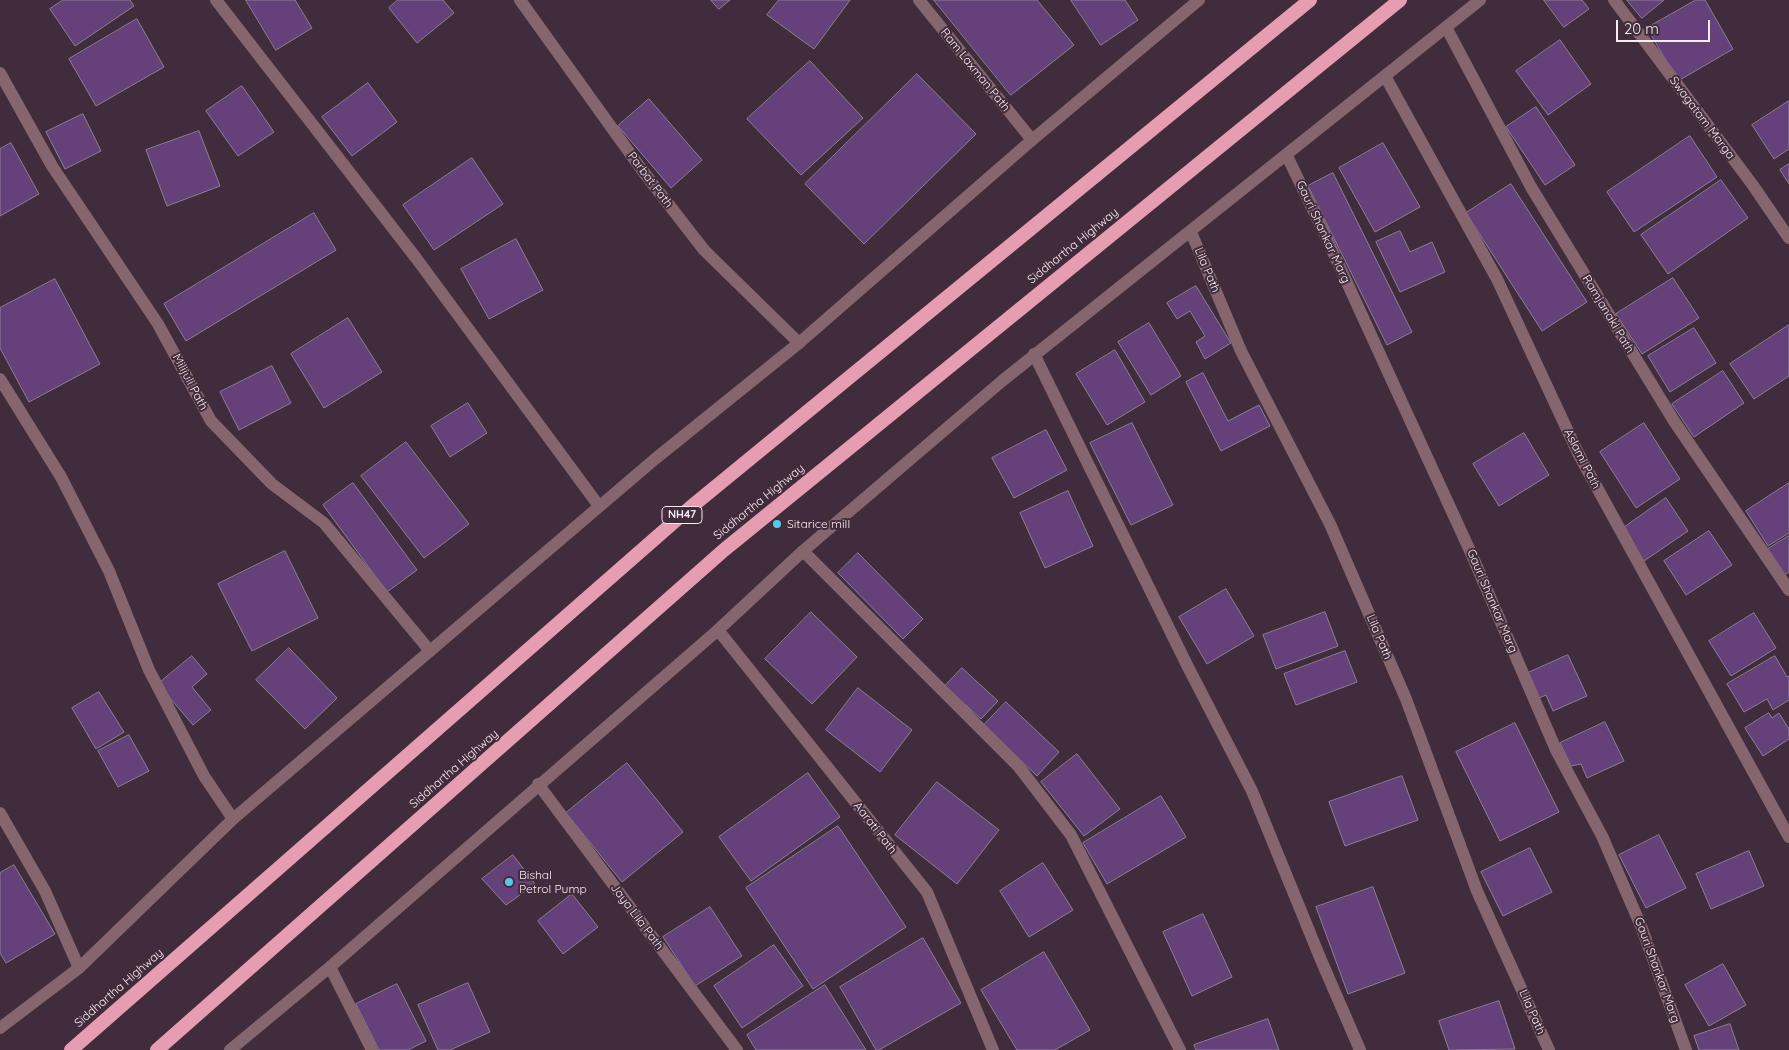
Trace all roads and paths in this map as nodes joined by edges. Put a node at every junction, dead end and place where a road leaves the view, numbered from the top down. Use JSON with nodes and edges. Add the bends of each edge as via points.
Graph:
{"nodes":[{"id":1,"x":216,"y":0,"type":"edge"},
{"id":2,"x":520,"y":0,"type":"edge"},
{"id":3,"x":919,"y":0,"type":"edge"},
{"id":4,"x":1199,"y":0,"type":"edge"},
{"id":5,"x":1310,"y":0,"type":"edge"},
{"id":6,"x":1400,"y":0,"type":"edge"},
{"id":7,"x":1480,"y":0,"type":"edge"},
{"id":8,"x":1614,"y":0,"type":"edge"},
{"id":9,"x":1446,"y":27,"type":"junction"},
{"id":10,"x":0,"y":73,"type":"edge"},
{"id":11,"x":1386,"y":76,"type":"junction"},
{"id":12,"x":1032,"y":140,"type":"junction"},
{"id":13,"x":1287,"y":156,"type":"junction"},
{"id":14,"x":1191,"y":232,"type":"junction"},
{"id":15,"x":1789,"y":238,"type":"edge"},
{"id":16,"x":799,"y":343,"type":"junction"},
{"id":17,"x":1034,"y":354,"type":"junction"},
{"id":18,"x":0,"y":379,"type":"edge"},
{"id":19,"x":598,"y":506,"type":"junction"},
{"id":20,"x":804,"y":551,"type":"junction"},
{"id":21,"x":1789,"y":590,"type":"edge"},
{"id":22,"x":718,"y":630,"type":"junction"},
{"id":23,"x":430,"y":651,"type":"junction"},
{"id":24,"x":538,"y":784,"type":"junction"},
{"id":25,"x":0,"y":813,"type":"edge"},
{"id":26,"x":233,"y":819,"type":"junction"},
{"id":27,"x":1789,"y":837,"type":"edge"},
{"id":28,"x":330,"y":967,"type":"junction"},
{"id":29,"x":79,"y":968,"type":"junction"},
{"id":30,"x":0,"y":1028,"type":"edge"},
{"id":31,"x":71,"y":1050,"type":"edge"},
{"id":32,"x":157,"y":1050,"type":"edge"},
{"id":33,"x":230,"y":1050,"type":"edge"},
{"id":34,"x":372,"y":1050,"type":"edge"},
{"id":35,"x":737,"y":1050,"type":"edge"},
{"id":36,"x":993,"y":1050,"type":"edge"},
{"id":37,"x":1180,"y":1050,"type":"edge"},
{"id":38,"x":1360,"y":1050,"type":"edge"},
{"id":39,"x":1549,"y":1050,"type":"edge"},
{"id":40,"x":1686,"y":1050,"type":"edge"}],
"edges":[{"from":1,"to":19,"type":"street","via":[[416,258]]},
{"from":2,"to":16,"type":"street","name":"Parbat Path","via":[[642,170],[704,250]]},
{"from":3,"to":12,"type":"street","name":"Ram Laxman Path"},
{"from":4,"to":12,"type":"street"},
{"from":5,"to":31,"type":"highway","name":"Siddhartha Highway","number":"NH47","via":[[691,507]]},
{"from":6,"to":32,"type":"highway","name":"Siddhartha Highway","via":[[724,550]]},
{"from":7,"to":9,"type":"street"},
{"from":8,"to":15,"type":"street","name":"Swagatam Marga"},
{"from":9,"to":11,"type":"street"},
{"from":9,"to":21,"type":"street","name":"Ramjanaki Path","via":[[1536,196],[1674,421]]},
{"from":10,"to":23,"type":"street","name":"Milijuli Path","via":[[52,166],[158,324],[211,421],[272,484],[324,523]]},
{"from":11,"to":13,"type":"street"},
{"from":11,"to":27,"type":"street","name":"Aslami Path","via":[[1497,279],[1578,453]]},
{"from":12,"to":16,"type":"street"},
{"from":13,"to":14,"type":"street"},
{"from":13,"to":40,"type":"street","name":"Gauri Shankar Marg","via":[[1471,553],[1557,752],[1602,836],[1641,926]]},
{"from":14,"to":17,"type":"street"},
{"from":14,"to":39,"type":"street","name":"Lila Path","via":[[1241,350],[1330,524],[1406,699],[1478,891]]},
{"from":16,"to":19,"type":"street"},
{"from":17,"to":20,"type":"street"},
{"from":17,"to":38,"type":"street","via":[[1252,790]]},
{"from":18,"to":26,"type":"street","via":[[61,477],[109,571],[149,670],[204,776]]},
{"from":19,"to":23,"type":"street"},
{"from":20,"to":22,"type":"street"},
{"from":20,"to":37,"type":"street","via":[[1019,767],[1071,835]]},
{"from":22,"to":24,"type":"street"},
{"from":22,"to":36,"type":"street","name":"Aarati Path","via":[[927,892]]},
{"from":23,"to":26,"type":"street"},
{"from":24,"to":28,"type":"street"},
{"from":24,"to":35,"type":"street","name":"Jaya Lila Path"},
{"from":25,"to":29,"type":"street","via":[[45,891]]},
{"from":26,"to":29,"type":"street"},
{"from":28,"to":33,"type":"street"},
{"from":28,"to":34,"type":"street"},
{"from":29,"to":30,"type":"street"}]}
